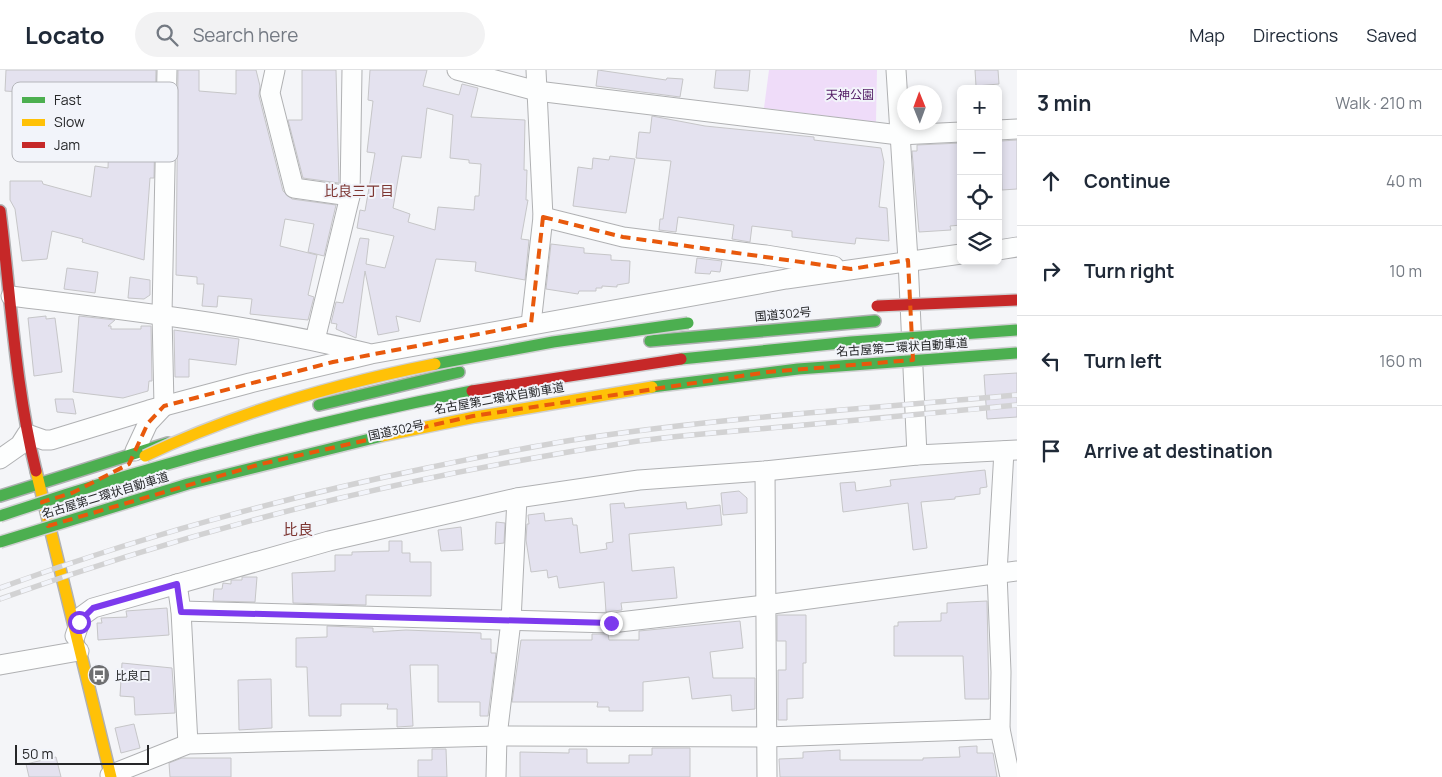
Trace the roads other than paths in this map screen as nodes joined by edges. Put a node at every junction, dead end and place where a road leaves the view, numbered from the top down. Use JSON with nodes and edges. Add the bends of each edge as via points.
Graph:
{"nodes":[{"id":1,"x":274,"y":70,"type":"edge"},
{"id":2,"x":352,"y":70,"type":"edge"},
{"id":3,"x":457,"y":70,"type":"edge"},
{"id":4,"x":536,"y":70,"type":"edge"},
{"id":5,"x":896,"y":70,"type":"edge"},
{"id":6,"x":537,"y":91,"type":"junction"},
{"id":7,"x":1017,"y":129,"type":"edge"},
{"id":8,"x":1002,"y":130,"type":"edge"},
{"id":9,"x":957,"y":132,"type":"edge"},
{"id":10,"x":899,"y":135,"type":"junction"},
{"id":11,"x":165,"y":162,"type":"edge"},
{"id":12,"x":350,"y":196,"type":"junction"},
{"id":13,"x":0,"y":211,"type":"edge"},
{"id":14,"x":543,"y":217,"type":"junction"},
{"id":15,"x":1017,"y":247,"type":"edge"},
{"id":16,"x":1002,"y":249,"type":"edge"},
{"id":17,"x":957,"y":254,"type":"edge"},
{"id":18,"x":908,"y":260,"type":"junction"},
{"id":19,"x":851,"y":269,"type":"junction"},
{"id":20,"x":6,"y":295,"type":"edge"},
{"id":21,"x":1017,"y":300,"type":"edge"},
{"id":22,"x":872,"y":306,"type":"dead end"},
{"id":23,"x":1017,"y":311,"type":"edge"},
{"id":24,"x":162,"y":314,"type":"junction"},
{"id":25,"x":979,"y":314,"type":"dead end"},
{"id":26,"x":922,"y":318,"type":"dead end"},
{"id":27,"x":903,"y":319,"type":"dead end"},
{"id":28,"x":880,"y":321,"type":"dead end"},
{"id":29,"x":693,"y":323,"type":"dead end"},
{"id":30,"x":530,"y":324,"type":"junction"},
{"id":31,"x":1017,"y":330,"type":"edge"},
{"id":32,"x":315,"y":340,"type":"junction"},
{"id":33,"x":638,"y":343,"type":"dead end"},
{"id":34,"x":592,"y":348,"type":"dead end"},
{"id":35,"x":574,"y":351,"type":"dead end"},
{"id":36,"x":1017,"y":353,"type":"edge"},
{"id":37,"x":371,"y":354,"type":"junction"},
{"id":38,"x":8,"y":361,"type":"edge"},
{"id":39,"x":1017,"y":365,"type":"edge"},
{"id":40,"x":471,"y":370,"type":"dead end"},
{"id":41,"x":826,"y":379,"type":"dead end"},
{"id":42,"x":787,"y":382,"type":"dead end"},
{"id":43,"x":164,"y":406,"type":"junction"},
{"id":44,"x":27,"y":434,"type":"junction"},
{"id":45,"x":1011,"y":450,"type":"edge"},
{"id":46,"x":135,"y":451,"type":"junction"},
{"id":47,"x":917,"y":455,"type":"junction"},
{"id":48,"x":0,"y":459,"type":"edge"},
{"id":49,"x":765,"y":471,"type":"junction"},
{"id":50,"x":38,"y":483,"type":"junction"},
{"id":51,"x":72,"y":493,"type":"junction"},
{"id":52,"x":0,"y":496,"type":"edge"},
{"id":53,"x":517,"y":498,"type":"junction"},
{"id":54,"x":0,"y":516,"type":"edge"},
{"id":55,"x":51,"y":538,"type":"junction"},
{"id":56,"x":0,"y":542,"type":"edge"},
{"id":57,"x":25,"y":547,"type":"dead end"},
{"id":58,"x":1017,"y":571,"type":"edge"},
{"id":59,"x":997,"y":573,"type":"junction"},
{"id":60,"x":177,"y":584,"type":"junction"},
{"id":61,"x":765,"y":605,"type":"junction"},
{"id":62,"x":181,"y":612,"type":"junction"},
{"id":63,"x":511,"y":622,"type":"junction"},
{"id":64,"x":77,"y":644,"type":"junction"},
{"id":65,"x":0,"y":665,"type":"edge"},
{"id":66,"x":1009,"y":672,"type":"edge"},
{"id":67,"x":1000,"y":729,"type":"junction"},
{"id":68,"x":497,"y":736,"type":"junction"},
{"id":69,"x":766,"y":737,"type":"junction"},
{"id":70,"x":188,"y":744,"type":"junction"},
{"id":71,"x":110,"y":776,"type":"edge"},
{"id":72,"x":496,"y":777,"type":"edge"},
{"id":73,"x":766,"y":777,"type":"edge"},
{"id":74,"x":1010,"y":777,"type":"edge"}],
"edges":[{"from":1,"to":12,"type":"street","via":[[270,93],[294,188]]},
{"from":2,"to":12,"type":"street"},
{"from":3,"to":6,"type":"street"},
{"from":4,"to":6,"type":"street"},
{"from":5,"to":10,"type":"street"},
{"from":6,"to":10,"type":"street"},
{"from":6,"to":14,"type":"street"},
{"from":7,"to":8,"type":"street"},
{"from":9,"to":10,"type":"street"},
{"from":10,"to":18,"type":"street"},
{"from":11,"to":24,"type":"street"},
{"from":12,"to":32,"type":"street"},
{"from":13,"to":20,"type":"main road"},
{"from":14,"to":19,"type":"street","via":[[623,238]]},
{"from":14,"to":30,"type":"street"},
{"from":15,"to":16,"type":"street"},
{"from":17,"to":18,"type":"street"},
{"from":18,"to":19,"type":"street"},
{"from":18,"to":47,"type":"street"},
{"from":19,"to":30,"type":"street"},
{"from":20,"to":24,"type":"street"},
{"from":20,"to":38,"type":"main road"},
{"from":21,"to":22,"type":"main road","bridge":true},
{"from":23,"to":25,"type":"main road"},
{"from":24,"to":32,"type":"street"},
{"from":24,"to":43,"type":"street"},
{"from":26,"to":27,"type":"main road"},
{"from":28,"to":33,"type":"main road","name":"国道302号"},
{"from":29,"to":51,"type":"main road","bridge":true,"via":[[526,346],[333,387],[214,424]]},
{"from":30,"to":37,"type":"street"},
{"from":31,"to":51,"type":"main road","name":"名古屋第二環状自動車道","bridge":true,"via":[[779,347],[576,374],[287,432],[163,464]]},
{"from":32,"to":37,"type":"street"},
{"from":34,"to":35,"type":"main road"},
{"from":36,"to":56,"type":"main road","name":"名古屋第二環状自動車道","bridge":true,"via":[[768,372],[473,416],[261,464],[71,518]]},
{"from":37,"to":43,"type":"street"},
{"from":38,"to":44,"type":"main road"},
{"from":39,"to":41,"type":"main road"},
{"from":40,"to":46,"type":"main road"},
{"from":42,"to":55,"type":"main road","name":"国道302号","via":[[681,394],[434,436],[252,478]]},
{"from":43,"to":44,"type":"street","via":[[52,440]]},
{"from":43,"to":46,"type":"street","via":[[148,423]]},
{"from":44,"to":48,"type":"street","via":[[20,445]]},
{"from":44,"to":50,"type":"main road"},
{"from":45,"to":47,"type":"street"},
{"from":45,"to":59,"type":"street"},
{"from":46,"to":50,"type":"main road"},
{"from":47,"to":49,"type":"street"},
{"from":49,"to":53,"type":"street","via":[[639,480]]},
{"from":49,"to":61,"type":"street"},
{"from":50,"to":52,"type":"main road"},
{"from":50,"to":55,"type":"main road"},
{"from":51,"to":54,"type":"main road","name":"名古屋第二環状自動車道","bridge":true},
{"from":53,"to":60,"type":"street","via":[[329,540]]},
{"from":53,"to":63,"type":"street"},
{"from":55,"to":57,"type":"main road","name":"国道302号"},
{"from":55,"to":64,"type":"main road"},
{"from":58,"to":59,"type":"street"},
{"from":59,"to":61,"type":"street"},
{"from":59,"to":66,"type":"street"},
{"from":60,"to":62,"type":"street"},
{"from":60,"to":64,"type":"street","via":[[93,608],[79,622]]},
{"from":61,"to":63,"type":"street","via":[[611,623]]},
{"from":61,"to":69,"type":"street"},
{"from":62,"to":63,"type":"street"},
{"from":62,"to":70,"type":"street"},
{"from":63,"to":68,"type":"street"},
{"from":64,"to":65,"type":"street"},
{"from":64,"to":71,"type":"main road"},
{"from":66,"to":67,"type":"street"},
{"from":67,"to":69,"type":"street"},
{"from":67,"to":74,"type":"street"},
{"from":68,"to":69,"type":"street"},
{"from":68,"to":70,"type":"street"},
{"from":68,"to":72,"type":"street"},
{"from":69,"to":73,"type":"street"},
{"from":70,"to":71,"type":"street"}]}
